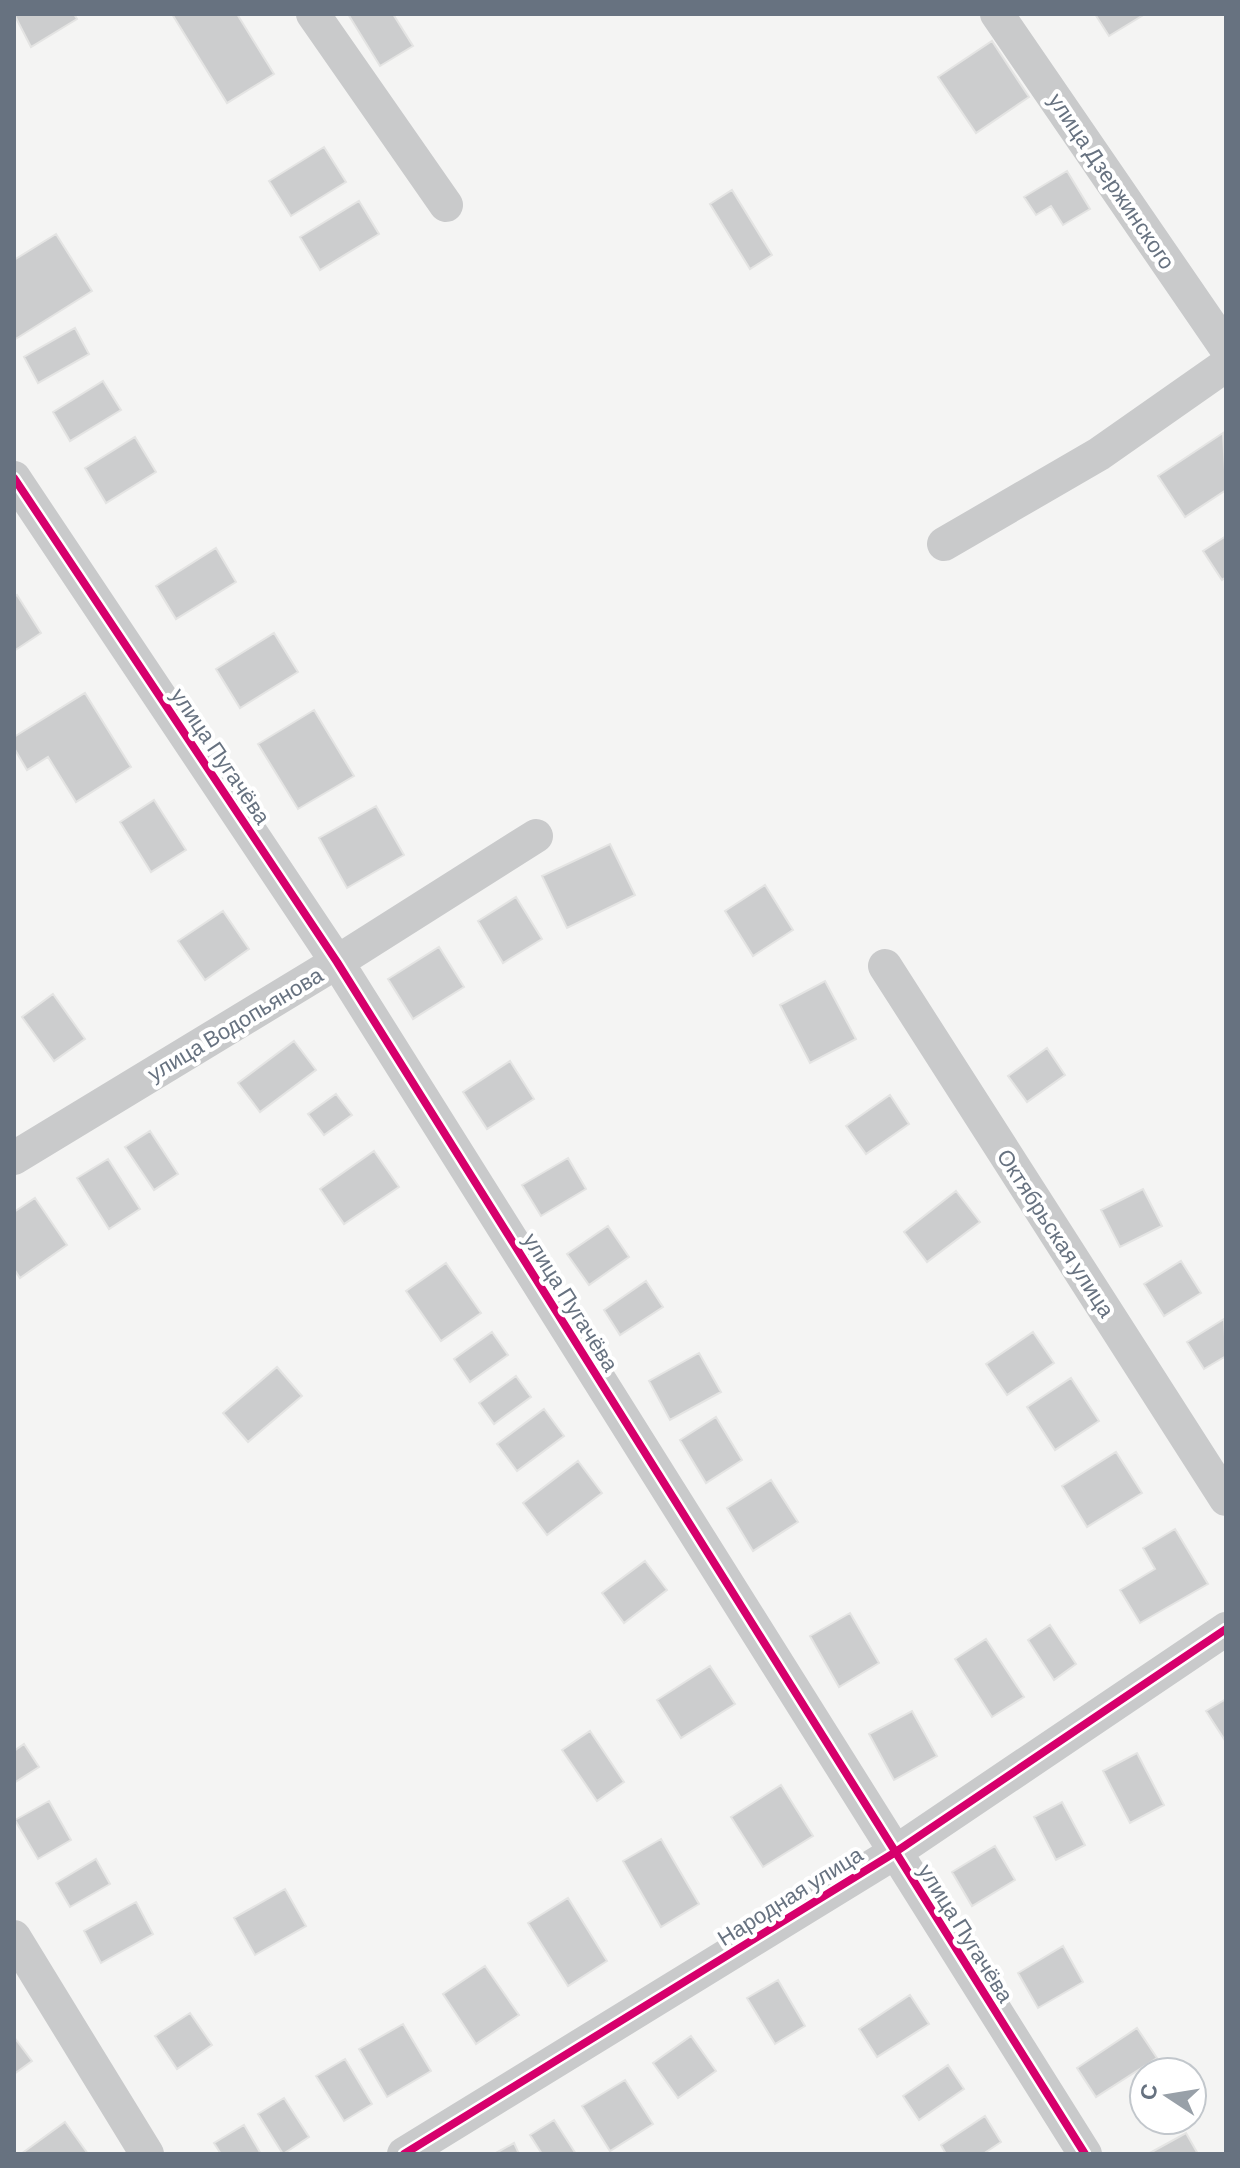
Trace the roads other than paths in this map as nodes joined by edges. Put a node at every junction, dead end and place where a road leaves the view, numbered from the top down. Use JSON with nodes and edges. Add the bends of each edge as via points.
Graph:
{"nodes":[{"id":1,"x":313,"y":14,"type":"edge"},
{"id":2,"x":997,"y":14,"type":"edge"},
{"id":3,"x":446,"y":205,"type":"dead end"},
{"id":4,"x":1226,"y":348,"type":"edge"},
{"id":5,"x":1226,"y":365,"type":"edge"},
{"id":6,"x":14,"y":478,"type":"edge"},
{"id":7,"x":944,"y":544,"type":"dead end"},
{"id":8,"x":536,"y":836,"type":"dead end"},
{"id":9,"x":337,"y":962,"type":"junction"},
{"id":10,"x":885,"y":966,"type":"dead end"},
{"id":11,"x":14,"y":1158,"type":"edge"},
{"id":12,"x":1226,"y":1499,"type":"edge"},
{"id":13,"x":1226,"y":1629,"type":"edge"},
{"id":14,"x":894,"y":1853,"type":"junction"},
{"id":15,"x":14,"y":1937,"type":"edge"},
{"id":16,"x":147,"y":2154,"type":"edge"},
{"id":17,"x":404,"y":2154,"type":"edge"},
{"id":18,"x":1085,"y":2154,"type":"edge"}],
"edges":[{"from":1,"to":3,"type":"street"},
{"from":2,"to":4,"type":"street","name":"улица Дзержинского"},
{"from":5,"to":7,"type":"street","via":[[1099,454]]},
{"from":6,"to":9,"type":"street","name":"улица Пугачёва"},
{"from":8,"to":9,"type":"street","name":"улица Водопьянова"},
{"from":9,"to":11,"type":"street","name":"улица Водопьянова"},
{"from":9,"to":14,"type":"street","name":"улица Пугачёва"},
{"from":10,"to":12,"type":"street","name":"Октябрьская улица"},
{"from":13,"to":14,"type":"street","name":"Народная улица"},
{"from":14,"to":17,"type":"street","name":"Народная улица"},
{"from":14,"to":18,"type":"street","name":"улица Пугачёва"},
{"from":15,"to":16,"type":"street"}]}
